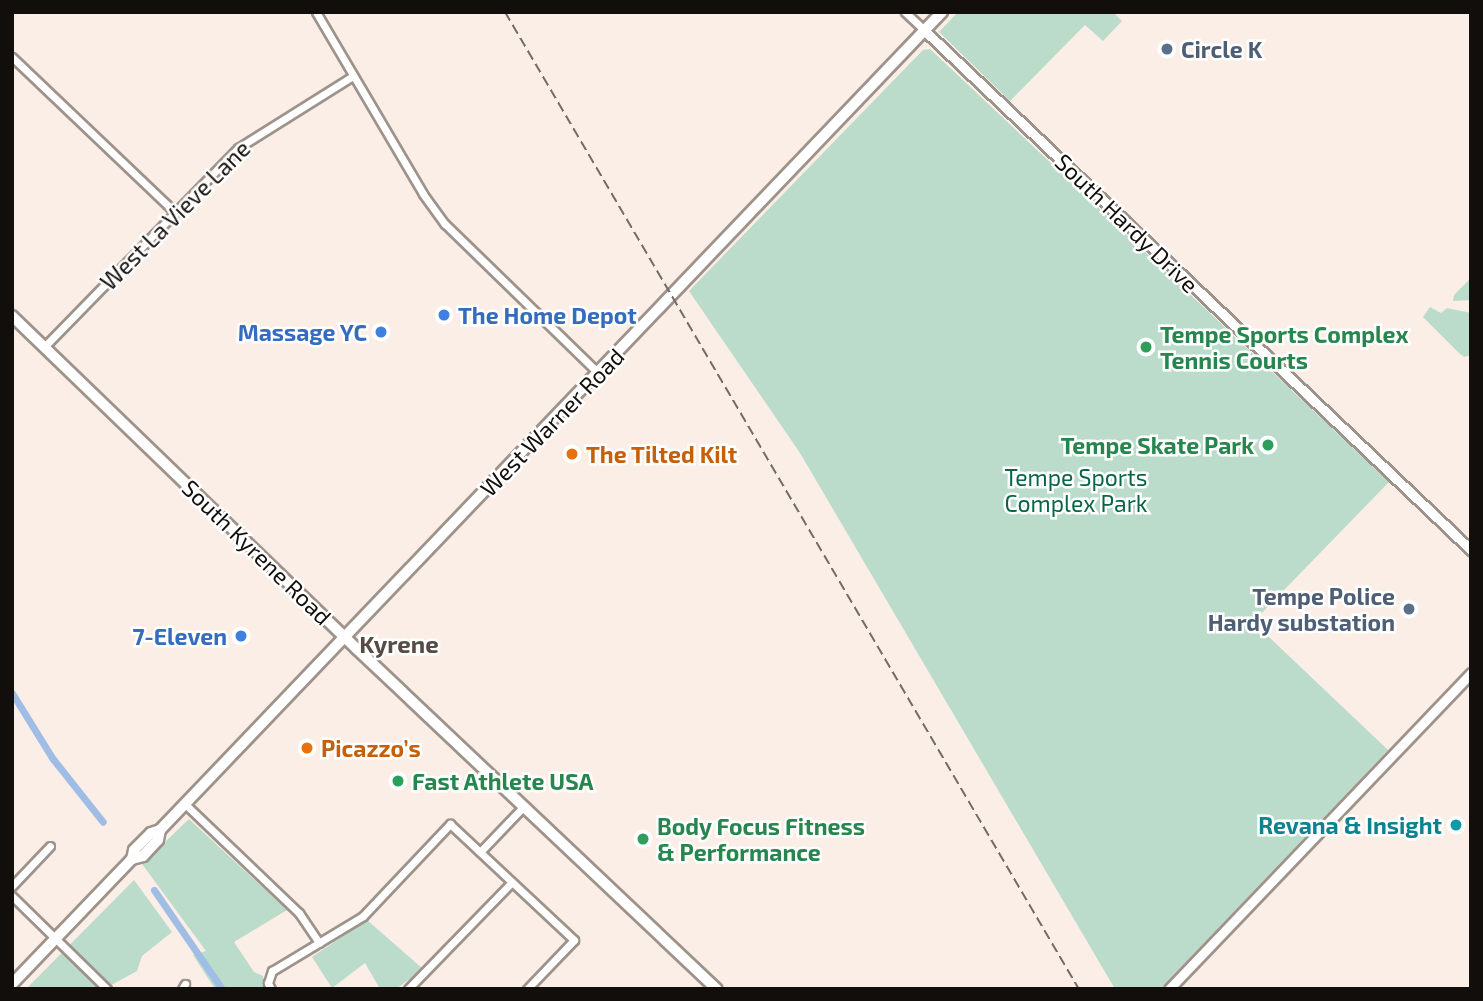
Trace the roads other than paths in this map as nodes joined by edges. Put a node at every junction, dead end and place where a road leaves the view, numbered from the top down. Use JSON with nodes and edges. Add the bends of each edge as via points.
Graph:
{"nodes":[{"id":1,"x":316,"y":12,"type":"edge"},
{"id":2,"x":905,"y":12,"type":"edge"},
{"id":3,"x":942,"y":12,"type":"edge"},
{"id":4,"x":925,"y":30,"type":"junction"},
{"id":5,"x":12,"y":57,"type":"edge"},
{"id":6,"x":353,"y":76,"type":"junction"},
{"id":7,"x":174,"y":212,"type":"junction"},
{"id":8,"x":12,"y":316,"type":"edge"},
{"id":9,"x":44,"y":347,"type":"junction"},
{"id":10,"x":598,"y":373,"type":"junction"},
{"id":11,"x":1471,"y":550,"type":"edge"},
{"id":12,"x":344,"y":637,"type":"junction"},
{"id":13,"x":1471,"y":673,"type":"edge"},
{"id":14,"x":184,"y":804,"type":"junction"},
{"id":15,"x":524,"y":806,"type":"junction"},
{"id":16,"x":50,"y":845,"type":"dead end"},
{"id":17,"x":480,"y":852,"type":"junction"},
{"id":18,"x":512,"y":882,"type":"junction"},
{"id":19,"x":12,"y":886,"type":"edge"},
{"id":20,"x":12,"y":895,"type":"edge"},
{"id":21,"x":56,"y":939,"type":"junction"},
{"id":22,"x":319,"y":943,"type":"junction"},
{"id":23,"x":12,"y":984,"type":"edge"},
{"id":24,"x":711,"y":987,"type":"edge"},
{"id":25,"x":107,"y":989,"type":"edge"},
{"id":26,"x":271,"y":989,"type":"edge"},
{"id":27,"x":408,"y":989,"type":"edge"},
{"id":28,"x":527,"y":989,"type":"edge"},
{"id":29,"x":1169,"y":989,"type":"edge"}],
"edges":[{"from":1,"to":6,"type":"street"},
{"from":2,"to":4,"type":"street","name":"South Hardy Drive"},
{"from":3,"to":4,"type":"main road","name":"West Warner Road"},
{"from":4,"to":10,"type":"main road","name":"West Warner Road"},
{"from":4,"to":11,"type":"street","name":"South Hardy Drive"},
{"from":5,"to":7,"type":"street"},
{"from":6,"to":7,"type":"street","name":"West La Vieve Lane","via":[[248,140]]},
{"from":6,"to":10,"type":"street","via":[[445,224]]},
{"from":7,"to":9,"type":"street","name":"West La Vieve Lane"},
{"from":8,"to":9,"type":"main road","name":"South Kyrene Road"},
{"from":9,"to":12,"type":"main road","name":"South Kyrene Road"},
{"from":10,"to":12,"type":"main road","name":"West Warner Road"},
{"from":12,"to":14,"type":"main road","name":"West Warner Road"},
{"from":12,"to":15,"type":"main road","name":"South Kyrene Road"},
{"from":13,"to":29,"type":"street"},
{"from":14,"to":21,"type":"main road","name":"West Warner Road","via":[[143,856],[132,859]]},
{"from":14,"to":22,"type":"street","via":[[299,913]]},
{"from":15,"to":17,"type":"street"},
{"from":15,"to":24,"type":"main road","name":"South Kyrene Road"},
{"from":16,"to":19,"type":"street"},
{"from":17,"to":18,"type":"street"},
{"from":17,"to":22,"type":"street","via":[[450,824],[371,908]]},
{"from":18,"to":27,"type":"street"},
{"from":18,"to":28,"type":"street","via":[[574,940]]},
{"from":20,"to":21,"type":"street"},
{"from":21,"to":23,"type":"main road","name":"West Warner Road"},
{"from":21,"to":25,"type":"street"},
{"from":22,"to":26,"type":"street","via":[[272,971],[268,977]]}]}
